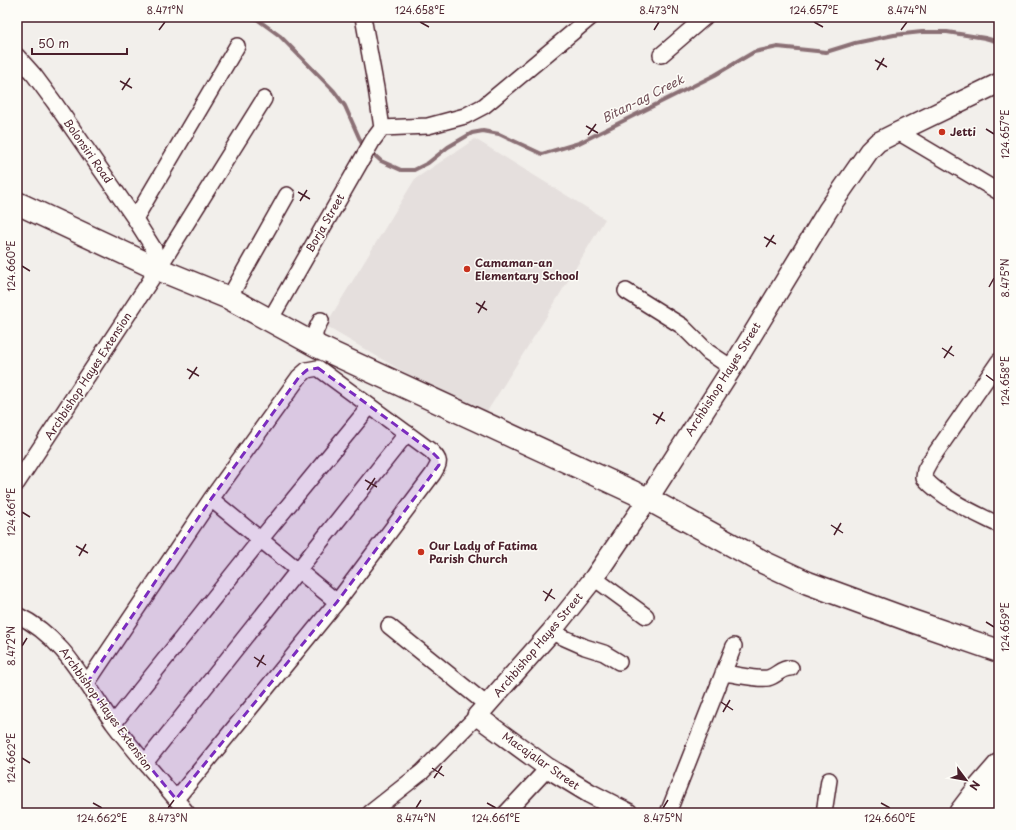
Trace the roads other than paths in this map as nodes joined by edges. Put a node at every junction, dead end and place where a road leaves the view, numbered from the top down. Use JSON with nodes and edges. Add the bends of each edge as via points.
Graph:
{"nodes":[{"id":1,"x":363,"y":17,"type":"edge"},
{"id":2,"x":591,"y":17,"type":"edge"},
{"id":3,"x":705,"y":17,"type":"edge"},
{"id":4,"x":237,"y":46,"type":"dead end"},
{"id":5,"x":661,"y":55,"type":"dead end"},
{"id":6,"x":17,"y":56,"type":"edge"},
{"id":7,"x":999,"y":84,"type":"edge"},
{"id":8,"x":264,"y":99,"type":"dead end"},
{"id":9,"x":382,"y":128,"type":"junction"},
{"id":10,"x":898,"y":132,"type":"junction"},
{"id":11,"x":999,"y":192,"type":"edge"},
{"id":12,"x":287,"y":195,"type":"dead end"},
{"id":13,"x":17,"y":203,"type":"edge"},
{"id":14,"x":135,"y":219,"type":"junction"},
{"id":15,"x":156,"y":259,"type":"junction"},
{"id":16,"x":626,"y":291,"type":"dead end"},
{"id":17,"x":229,"y":298,"type":"junction"},
{"id":18,"x":270,"y":320,"type":"junction"},
{"id":19,"x":321,"y":320,"type":"dead end"},
{"id":20,"x":319,"y":347,"type":"junction"},
{"id":21,"x":999,"y":361,"type":"edge"},
{"id":22,"x":732,"y":368,"type":"junction"},
{"id":23,"x":370,"y":406,"type":"junction"},
{"id":24,"x":407,"y":434,"type":"junction"},
{"id":25,"x":17,"y":483,"type":"edge"},
{"id":26,"x":648,"y":498,"type":"junction"},
{"id":27,"x":211,"y":499,"type":"junction"},
{"id":28,"x":999,"y":524,"type":"edge"},
{"id":29,"x":260,"y":540,"type":"junction"},
{"id":30,"x":299,"y":570,"type":"junction"},
{"id":31,"x":594,"y":578,"type":"junction"},
{"id":32,"x":338,"y":602,"type":"junction"},
{"id":33,"x":17,"y":615,"type":"edge"},
{"id":34,"x":646,"y":616,"type":"dead end"},
{"id":35,"x":389,"y":626,"type":"dead end"},
{"id":36,"x":551,"y":632,"type":"junction"},
{"id":37,"x":734,"y":646,"type":"dead end"},
{"id":38,"x":999,"y":651,"type":"edge"},
{"id":39,"x":619,"y":662,"type":"dead end"},
{"id":40,"x":791,"y":668,"type":"dead end"},
{"id":41,"x":723,"y":673,"type":"junction"},
{"id":42,"x":87,"y":683,"type":"junction"},
{"id":43,"x":482,"y":711,"type":"junction"},
{"id":44,"x":114,"y":723,"type":"junction"},
{"id":45,"x":145,"y":763,"type":"junction"},
{"id":46,"x":999,"y":765,"type":"edge"},
{"id":47,"x":548,"y":768,"type":"junction"},
{"id":48,"x":829,"y":780,"type":"dead end"},
{"id":49,"x":999,"y":787,"type":"edge"},
{"id":50,"x":176,"y":799,"type":"junction"},
{"id":51,"x":187,"y":813,"type":"edge"},
{"id":52,"x":370,"y":813,"type":"edge"},
{"id":53,"x":506,"y":813,"type":"edge"},
{"id":54,"x":628,"y":813,"type":"edge"},
{"id":55,"x":668,"y":813,"type":"edge"},
{"id":56,"x":824,"y":813,"type":"edge"},
{"id":57,"x":960,"y":813,"type":"edge"},
{"id":58,"x":981,"y":813,"type":"edge"}],
"edges":[{"from":1,"to":9,"type":"street"},
{"from":2,"to":9,"type":"street","via":[[484,106],[465,116],[428,126]]},
{"from":3,"to":5,"type":"street"},
{"from":4,"to":14,"type":"street"},
{"from":6,"to":14,"type":"street","name":"Bolonsiri Road","via":[[54,102]]},
{"from":7,"to":10,"type":"street","name":"Archbishop Hayes Street"},
{"from":8,"to":15,"type":"street","name":"Archbishop Hayes Extension"},
{"from":9,"to":18,"type":"street","name":"Borja Street","via":[[361,160]]},
{"from":10,"to":11,"type":"street"},
{"from":10,"to":22,"type":"street","name":"Archbishop Hayes Street","via":[[878,142],[859,164],[828,210]]},
{"from":12,"to":17,"type":"street"},
{"from":13,"to":15,"type":"main road"},
{"from":14,"to":15,"type":"street","name":"Bolonsiri Road"},
{"from":15,"to":17,"type":"main road"},
{"from":15,"to":25,"type":"street","name":"Archbishop Hayes Extension"},
{"from":16,"to":22,"type":"street","via":[[682,326],[708,352]]},
{"from":17,"to":18,"type":"main road"},
{"from":18,"to":20,"type":"main road"},
{"from":19,"to":20,"type":"street","via":[[314,338]]},
{"from":20,"to":26,"type":"main road"},
{"from":21,"to":28,"type":"street","via":[[930,461],[924,478],[931,487],[959,505]]},
{"from":22,"to":26,"type":"street","name":"Archbishop Hayes Street"},
{"from":23,"to":24,"type":"street"},
{"from":23,"to":27,"type":"street","via":[[318,368],[307,370],[299,377]]},
{"from":23,"to":29,"type":"street"},
{"from":24,"to":30,"type":"street"},
{"from":24,"to":32,"type":"street","via":[[431,451],[438,458],[439,465]]},
{"from":26,"to":31,"type":"street","name":"Archbishop Hayes Street"},
{"from":26,"to":38,"type":"main road","via":[[766,563],[808,583]]},
{"from":27,"to":29,"type":"street"},
{"from":27,"to":42,"type":"street"},
{"from":29,"to":30,"type":"street"},
{"from":29,"to":44,"type":"street"},
{"from":30,"to":32,"type":"street"},
{"from":30,"to":45,"type":"street"},
{"from":31,"to":34,"type":"street"},
{"from":31,"to":36,"type":"street","name":"Archbishop Hayes Street"},
{"from":32,"to":50,"type":"street"},
{"from":33,"to":42,"type":"street","name":"Archbishop Hayes Extension","via":[[46,632],[60,646]]},
{"from":35,"to":43,"type":"street"},
{"from":36,"to":39,"type":"street","via":[[604,653]]},
{"from":36,"to":43,"type":"street","name":"Archbishop Hayes Street"},
{"from":37,"to":41,"type":"street"},
{"from":40,"to":41,"type":"street","via":[[785,668],[764,678]]},
{"from":41,"to":55,"type":"street"},
{"from":42,"to":44,"type":"street","name":"Archbishop Hayes Extension"},
{"from":43,"to":47,"type":"street","name":"Macajalar Street"},
{"from":43,"to":52,"type":"street","via":[[422,772]]},
{"from":44,"to":45,"type":"street","name":"Archbishop Hayes Extension"},
{"from":45,"to":50,"type":"street","name":"Archbishop Hayes Extension"},
{"from":46,"to":57,"type":"main road"},
{"from":47,"to":53,"type":"street"},
{"from":47,"to":54,"type":"street","name":"Macajalar Street"},
{"from":48,"to":56,"type":"street"},
{"from":49,"to":58,"type":"main road"},
{"from":50,"to":51,"type":"street","name":"Archbishop Hayes Extension"}]}
